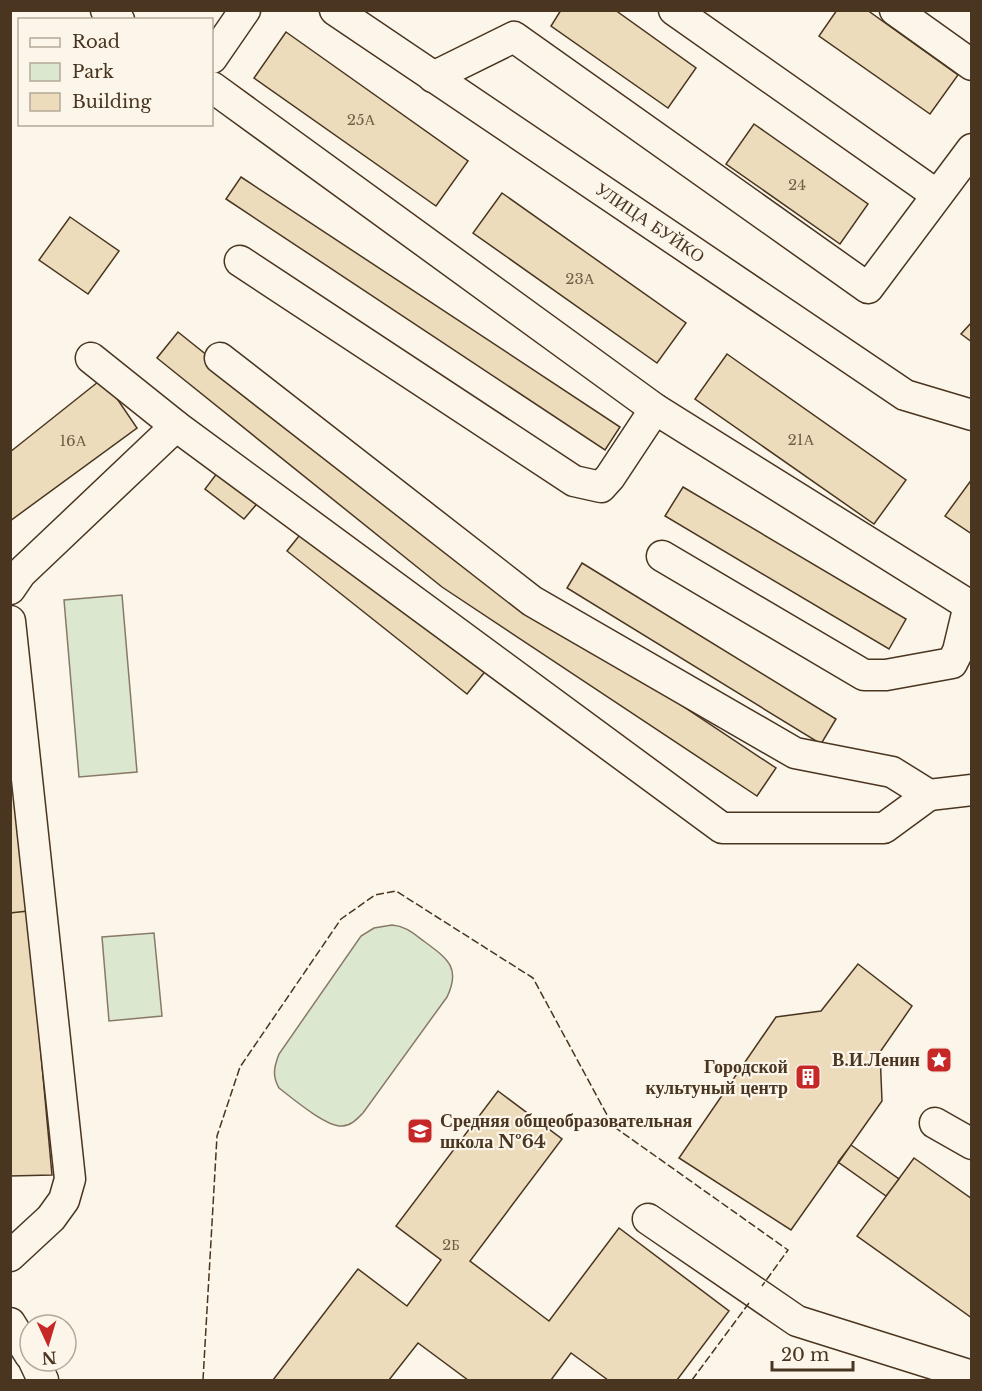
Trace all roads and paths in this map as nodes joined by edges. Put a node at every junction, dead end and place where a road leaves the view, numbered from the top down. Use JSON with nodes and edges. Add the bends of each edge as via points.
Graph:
{"nodes":[{"id":1,"x":245,"y":10,"type":"edge"},
{"id":2,"x":335,"y":10,"type":"edge"},
{"id":3,"x":674,"y":10,"type":"edge"},
{"id":4,"x":895,"y":10,"type":"edge"},
{"id":5,"x":213,"y":57,"type":"edge"},
{"id":6,"x":972,"y":64,"type":"edge"},
{"id":7,"x":433,"y":77,"type":"junction"},
{"id":8,"x":213,"y":88,"type":"edge"},
{"id":9,"x":972,"y":148,"type":"edge"},
{"id":10,"x":937,"y":195,"type":"junction"},
{"id":11,"x":240,"y":261,"type":"dead end"},
{"id":12,"x":91,"y":358,"type":"dead end"},
{"id":13,"x":220,"y":358,"type":"dead end"},
{"id":14,"x":655,"y":409,"type":"junction"},
{"id":15,"x":972,"y":415,"type":"edge"},
{"id":16,"x":176,"y":426,"type":"junction"},
{"id":17,"x":662,"y":556,"type":"dead end"},
{"id":18,"x":10,"y":589,"type":"edge"},
{"id":19,"x":971,"y":608,"type":"edge"},
{"id":20,"x":10,"y":621,"type":"edge"},
{"id":21,"x":972,"y":790,"type":"edge"},
{"id":22,"x":929,"y":795,"type":"junction"},
{"id":23,"x":935,"y":1123,"type":"dead end"},
{"id":24,"x":972,"y":1144,"type":"edge"},
{"id":25,"x":648,"y":1219,"type":"dead end"},
{"id":26,"x":10,"y":1256,"type":"edge"},
{"id":27,"x":10,"y":1323,"type":"edge"},
{"id":28,"x":18,"y":1336,"type":"edge"},
{"id":29,"x":972,"y":1376,"type":"edge"}],
"edges":[{"from":1,"to":5,"type":"street"},
{"from":2,"to":7,"type":"street","name":"УЛИЦА БУЙКО"},
{"from":3,"to":10,"type":"street"},
{"from":4,"to":6,"type":"street"},
{"from":7,"to":10,"type":"street","via":[[514,37],[868,288]]},
{"from":7,"to":15,"type":"street","name":"УЛИЦА БУЙКО","via":[[905,395]]},
{"from":8,"to":14,"type":"street"},
{"from":9,"to":10,"type":"street"},
{"from":11,"to":14,"type":"street","via":[[574,482],[601,487]]},
{"from":12,"to":16,"type":"street"},
{"from":13,"to":22,"type":"street","via":[[532,601],[795,753],[892,772]]},
{"from":14,"to":19,"type":"street"},
{"from":16,"to":18,"type":"street","via":[[21,573]]},
{"from":16,"to":22,"type":"street","via":[[722,828],[884,828]]},
{"from":17,"to":19,"type":"street","via":[[864,675],[952,663]]},
{"from":20,"to":26,"type":"street","via":[[70,1179],[64,1200],[51,1218]]},
{"from":21,"to":22,"type":"street"},
{"from":23,"to":24,"type":"street"},
{"from":25,"to":29,"type":"street","via":[[797,1321]]},
{"from":27,"to":28,"type":"street"}]}
